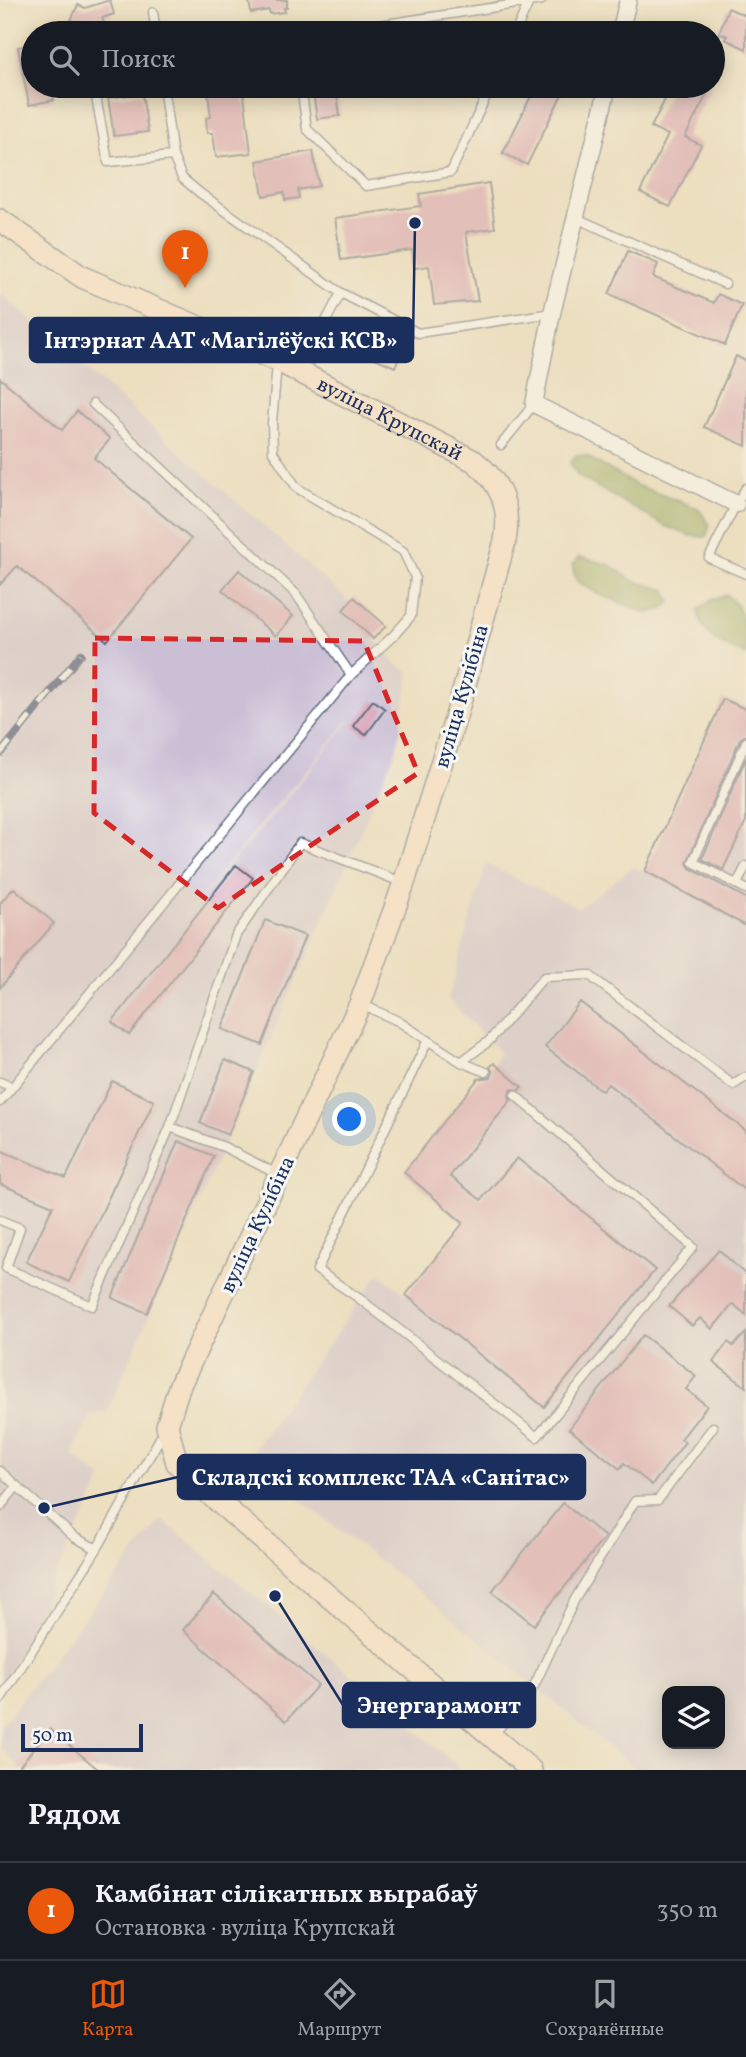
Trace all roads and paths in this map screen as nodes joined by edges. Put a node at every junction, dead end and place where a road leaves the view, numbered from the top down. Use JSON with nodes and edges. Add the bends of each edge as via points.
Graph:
{"nodes":[{"id":1,"x":542,"y":0,"type":"edge"},
{"id":2,"x":628,"y":0,"type":"edge"},
{"id":3,"x":529,"y":2,"type":"junction"},
{"id":4,"x":153,"y":12,"type":"dead end"},
{"id":5,"x":154,"y":21,"type":"edge"},
{"id":6,"x":405,"y":21,"type":"edge"},
{"id":7,"x":520,"y":21,"type":"edge"},
{"id":8,"x":623,"y":21,"type":"edge"},
{"id":9,"x":96,"y":98,"type":"edge"},
{"id":10,"x":165,"y":98,"type":"edge"},
{"id":11,"x":303,"y":98,"type":"edge"},
{"id":12,"x":486,"y":98,"type":"edge"},
{"id":13,"x":605,"y":98,"type":"edge"},
{"id":14,"x":173,"y":156,"type":"junction"},
{"id":15,"x":576,"y":218,"type":"junction"},
{"id":16,"x":0,"y":220,"type":"edge"},
{"id":17,"x":725,"y":284,"type":"dead end"},
{"id":18,"x":341,"y":293,"type":"junction"},
{"id":19,"x":552,"y":313,"type":"junction"},
{"id":20,"x":287,"y":365,"type":"junction"},
{"id":21,"x":93,"y":404,"type":"dead end"},
{"id":22,"x":534,"y":404,"type":"junction"},
{"id":23,"x":501,"y":445,"type":"dead end"},
{"id":24,"x":746,"y":488,"type":"edge"},
{"id":25,"x":736,"y":504,"type":"junction"},
{"id":26,"x":505,"y":541,"type":"joint"},
{"id":27,"x":746,"y":574,"type":"edge"},
{"id":28,"x":351,"y":675,"type":"junction"},
{"id":29,"x":746,"y":742,"type":"edge"},
{"id":30,"x":746,"y":866,"type":"edge"},
{"id":31,"x":404,"y":883,"type":"junction"},
{"id":32,"x":737,"y":884,"type":"junction"},
{"id":33,"x":746,"y":889,"type":"edge"},
{"id":34,"x":360,"y":1004,"type":"junction"},
{"id":35,"x":428,"y":1040,"type":"junction"},
{"id":36,"x":461,"y":1062,"type":"junction"},
{"id":37,"x":486,"y":1072,"type":"dead end"},
{"id":38,"x":746,"y":1077,"type":"edge"},
{"id":39,"x":0,"y":1082,"type":"edge"},
{"id":40,"x":12,"y":1087,"type":"junction"},
{"id":41,"x":515,"y":1095,"type":"dead end"},
{"id":42,"x":0,"y":1102,"type":"edge"},
{"id":43,"x":170,"y":1127,"type":"junction"},
{"id":44,"x":279,"y":1175,"type":"junction"},
{"id":45,"x":0,"y":1220,"type":"edge"},
{"id":46,"x":167,"y":1426,"type":"junction"},
{"id":47,"x":713,"y":1427,"type":"dead end"},
{"id":48,"x":0,"y":1471,"type":"edge"},
{"id":49,"x":17,"y":1486,"type":"junction"},
{"id":50,"x":0,"y":1507,"type":"edge"},
{"id":51,"x":97,"y":1549,"type":"junction"},
{"id":52,"x":0,"y":1700,"type":"edge"},
{"id":53,"x":492,"y":1737,"type":"junction"},
{"id":54,"x":531,"y":1770,"type":"edge"}],
"edges":[{"from":1,"to":3,"type":"lane"},
{"from":2,"to":8,"type":"street"},
{"from":3,"to":6,"type":"lane"},
{"from":3,"to":7,"type":"lane"},
{"from":4,"to":5,"type":"lane"},
{"from":9,"to":14,"type":"lane","via":[[108,162]]},
{"from":10,"to":14,"type":"lane"},
{"from":11,"to":12,"type":"lane","via":[[307,129],[366,186],[452,172]]},
{"from":13,"to":15,"type":"street"},
{"from":14,"to":18,"type":"lane","via":[[182,178],[200,194]]},
{"from":15,"to":17,"type":"lane"},
{"from":15,"to":19,"type":"street"},
{"from":16,"to":20,"type":"main road","name":"вуліца Крупскай","via":[[82,277]]},
{"from":18,"to":19,"type":"lane","via":[[418,333]]},
{"from":18,"to":20,"type":"lane","via":[[315,341]]},
{"from":19,"to":22,"type":"street"},
{"from":20,"to":26,"type":"main road","name":"вуліца Крупскай","via":[[474,461],[490,474],[503,496]]},
{"from":20,"to":28,"type":"lane","via":[[272,423],[273,452],[296,488],[403,551],[415,577],[411,616]]},
{"from":21,"to":28,"type":"lane","via":[[296,594]]},
{"from":22,"to":23,"type":"lane"},
{"from":22,"to":25,"type":"street"},
{"from":24,"to":25,"type":"lane"},
{"from":25,"to":27,"type":"lane","via":[[709,558]]},
{"from":26,"to":31,"type":"main road","name":"вуліца Кулібіна"},
{"from":28,"to":40,"type":"lane"},
{"from":29,"to":32,"type":"lane","via":[[693,862]]},
{"from":30,"to":32,"type":"lane"},
{"from":31,"to":34,"type":"main road","name":"вуліца Кулібіна"},
{"from":31,"to":43,"type":"lane","via":[[300,843],[236,935]]},
{"from":32,"to":33,"type":"lane"},
{"from":34,"to":35,"type":"lane"},
{"from":34,"to":44,"type":"main road","name":"вуліца Кулібіна"},
{"from":35,"to":36,"type":"lane"},
{"from":35,"to":41,"type":"lane","via":[[317,1270],[537,1437],[693,1247]]},
{"from":36,"to":37,"type":"lane"},
{"from":36,"to":38,"type":"lane","via":[[489,1041],[544,977],[589,975],[733,1085]]},
{"from":39,"to":40,"type":"lane"},
{"from":40,"to":42,"type":"lane"},
{"from":43,"to":44,"type":"lane"},
{"from":43,"to":45,"type":"lane","via":[[92,1306],[6,1268],[20,1228]]},
{"from":44,"to":46,"type":"main road","name":"вуліца Кулібіна","via":[[179,1387]]},
{"from":46,"to":51,"type":"lane"},
{"from":46,"to":53,"type":"main road","via":[[177,1463],[186,1472]]},
{"from":47,"to":53,"type":"lane","via":[[658,1500],[635,1501],[575,1599],[534,1686]]},
{"from":48,"to":49,"type":"lane"},
{"from":49,"to":50,"type":"lane"},
{"from":49,"to":51,"type":"lane","via":[[74,1538]]},
{"from":51,"to":52,"type":"lane"},
{"from":53,"to":54,"type":"main road"}]}
